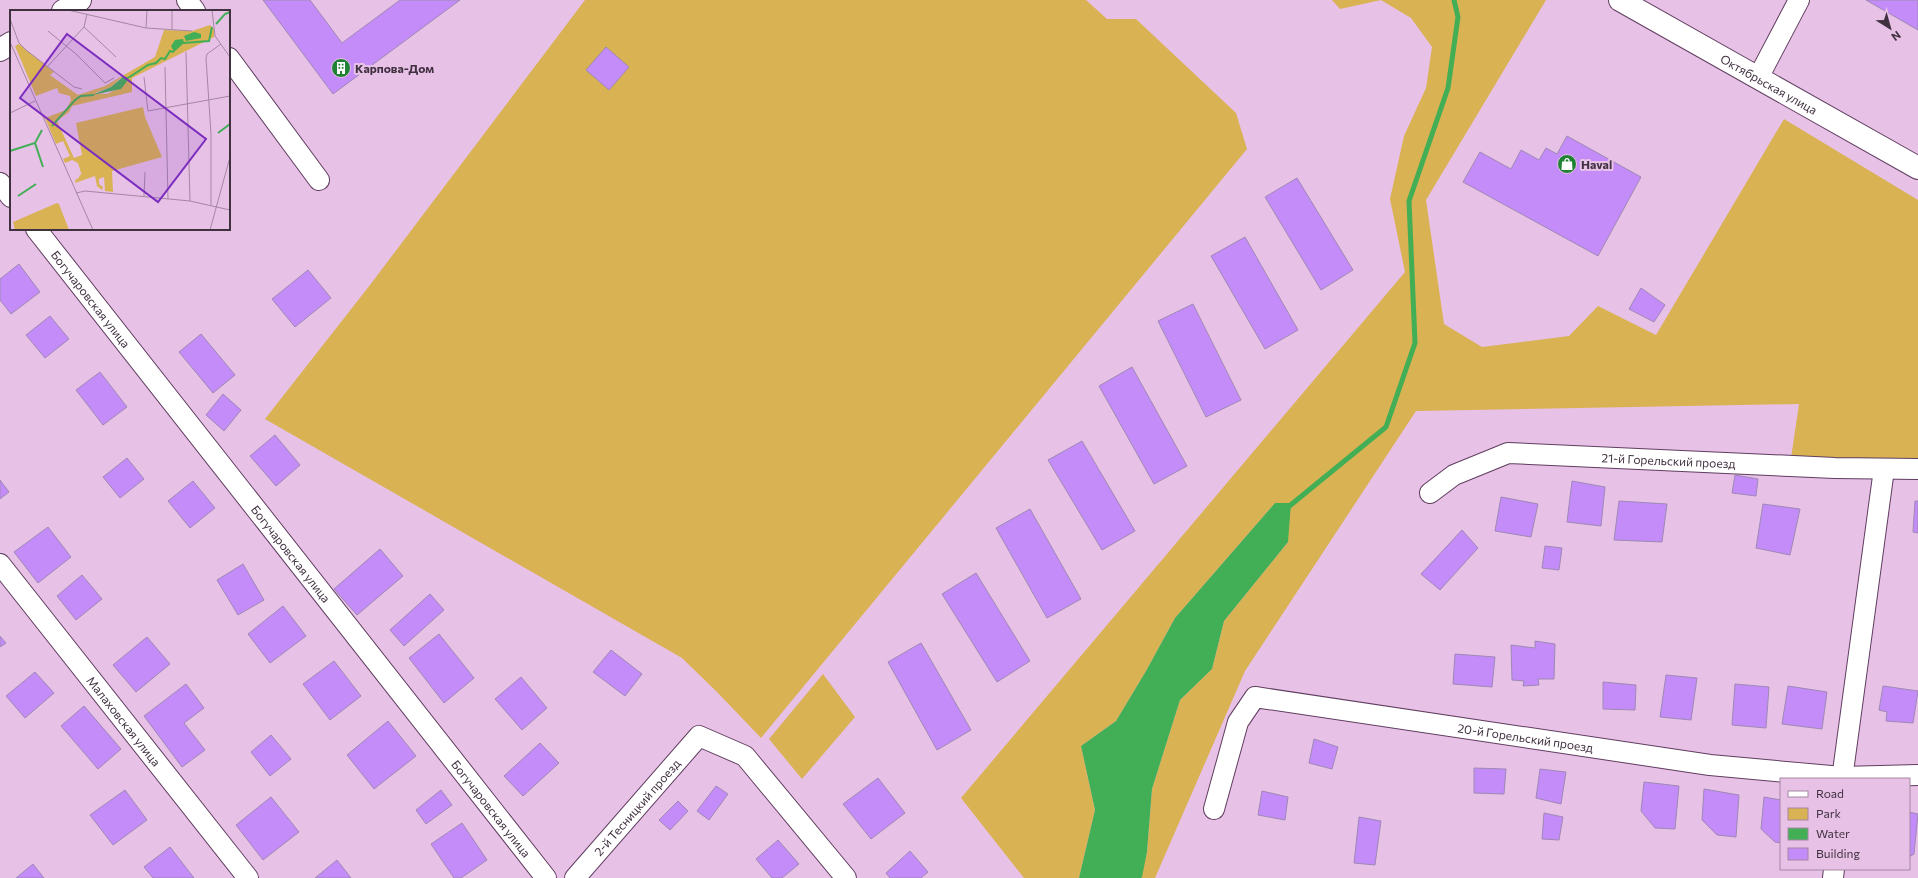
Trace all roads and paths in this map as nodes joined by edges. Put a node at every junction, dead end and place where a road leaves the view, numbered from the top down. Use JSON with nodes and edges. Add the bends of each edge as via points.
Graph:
{"nodes":[{"id":1,"x":80,"y":0,"type":"edge"},
{"id":2,"x":187,"y":0,"type":"edge"},
{"id":3,"x":1620,"y":0,"type":"edge"},
{"id":4,"x":1799,"y":0,"type":"edge"},
{"id":5,"x":65,"y":10,"type":"edge"},
{"id":6,"x":194,"y":10,"type":"edge"},
{"id":7,"x":10,"y":44,"type":"edge"},
{"id":8,"x":0,"y":50,"type":"edge"},
{"id":9,"x":230,"y":59,"type":"edge"},
{"id":10,"x":1758,"y":78,"type":"junction"},
{"id":11,"x":1918,"y":168,"type":"edge"},
{"id":12,"x":318,"y":180,"type":"dead end"},
{"id":13,"x":0,"y":183,"type":"edge"},
{"id":14,"x":10,"y":196,"type":"edge"},
{"id":15,"x":37,"y":230,"type":"edge"},
{"id":16,"x":1884,"y":469,"type":"junction"},
{"id":17,"x":1918,"y":469,"type":"edge"},
{"id":18,"x":1430,"y":493,"type":"dead end"},
{"id":19,"x":0,"y":564,"type":"edge"},
{"id":20,"x":1918,"y":775,"type":"edge"},
{"id":21,"x":1842,"y":778,"type":"edge"},
{"id":22,"x":1214,"y":809,"type":"dead end"},
{"id":23,"x":248,"y":878,"type":"edge"},
{"id":24,"x":546,"y":878,"type":"edge"},
{"id":25,"x":575,"y":878,"type":"edge"},
{"id":26,"x":846,"y":878,"type":"edge"}],
"edges":[{"from":1,"to":5,"type":"main road"},
{"from":2,"to":6,"type":"street"},
{"from":3,"to":10,"type":"main road","name":"Октябрьская улица"},
{"from":4,"to":10,"type":"street"},
{"from":7,"to":8,"type":"main road"},
{"from":9,"to":12,"type":"street"},
{"from":10,"to":11,"type":"main road","name":"Октябрьская улица"},
{"from":13,"to":14,"type":"street"},
{"from":15,"to":24,"type":"street","name":"Богучаровская улица"},
{"from":16,"to":17,"type":"street","name":"21-й Горельский проезд"},
{"from":16,"to":18,"type":"street","name":"21-й Горельский проезд","via":[[1508,453],[1454,475]]},
{"from":16,"to":21,"type":"street"},
{"from":19,"to":23,"type":"street","name":"Малаховская улица"},
{"from":20,"to":21,"type":"street","name":"20-й Горельский проезд"},
{"from":21,"to":22,"type":"street","name":"20-й Горельский проезд","via":[[1710,765],[1255,697],[1238,722]]},
{"from":25,"to":26,"type":"street","name":"2-й Тесницкий проезд","via":[[699,736],[745,756]]}]}
